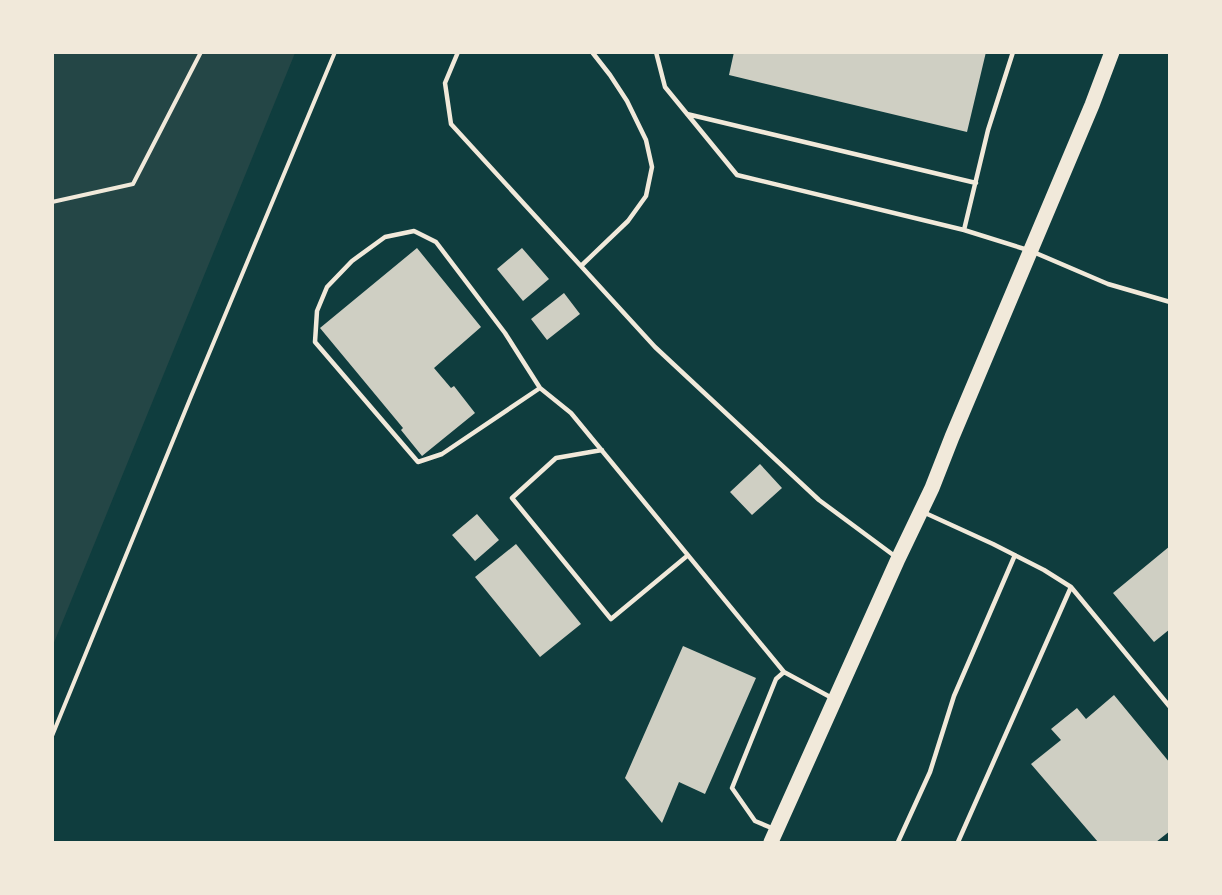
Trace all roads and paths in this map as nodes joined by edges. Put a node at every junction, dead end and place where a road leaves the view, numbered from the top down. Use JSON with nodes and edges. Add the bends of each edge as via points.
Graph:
{"nodes":[{"id":1,"x":201,"y":52,"type":"edge"},
{"id":2,"x":335,"y":52,"type":"edge"},
{"id":3,"x":459,"y":52,"type":"edge"},
{"id":4,"x":592,"y":52,"type":"edge"},
{"id":5,"x":656,"y":52,"type":"edge"},
{"id":6,"x":1013,"y":52,"type":"edge"},
{"id":7,"x":1112,"y":52,"type":"edge"},
{"id":8,"x":687,"y":114,"type":"junction"},
{"id":9,"x":975,"y":183,"type":"junction"},
{"id":10,"x":52,"y":202,"type":"edge"},
{"id":11,"x":964,"y":230,"type":"junction"},
{"id":12,"x":1031,"y":251,"type":"junction"},
{"id":13,"x":581,"y":266,"type":"junction"},
{"id":14,"x":1170,"y":302,"type":"edge"},
{"id":15,"x":540,"y":388,"type":"junction"},
{"id":16,"x":602,"y":450,"type":"junction"},
{"id":17,"x":921,"y":512,"type":"junction"},
{"id":18,"x":687,"y":555,"type":"junction"},
{"id":19,"x":1015,"y":555,"type":"junction"},
{"id":20,"x":898,"y":559,"type":"junction"},
{"id":21,"x":1071,"y":587,"type":"junction"},
{"id":22,"x":784,"y":672,"type":"junction"},
{"id":23,"x":835,"y":700,"type":"junction"},
{"id":24,"x":1170,"y":707,"type":"edge"},
{"id":25,"x":52,"y":736,"type":"edge"},
{"id":26,"x":774,"y":836,"type":"edge"},
{"id":27,"x":898,"y":843,"type":"edge"},
{"id":28,"x":958,"y":843,"type":"edge"}],
"edges":[{"from":1,"to":10,"type":"path","via":[[133,184]]},
{"from":2,"to":25,"type":"path"},
{"from":3,"to":13,"type":"lane","via":[[446,83],[452,124]]},
{"from":4,"to":13,"type":"lane","via":[[627,102],[646,140],[652,167],[646,196],[627,221]]},
{"from":5,"to":8,"type":"lane","via":[[665,87]]},
{"from":6,"to":9,"type":"lane"},
{"from":7,"to":12,"type":"main road"},
{"from":8,"to":9,"type":"lane"},
{"from":8,"to":11,"type":"lane","via":[[737,175]]},
{"from":9,"to":11,"type":"lane"},
{"from":11,"to":12,"type":"lane"},
{"from":12,"to":14,"type":"lane","via":[[1108,284]]},
{"from":12,"to":17,"type":"main road"},
{"from":13,"to":20,"type":"lane","via":[[655,347],[811,492]]},
{"from":15,"to":15,"type":"lane","via":[[505,333],[436,242],[414,231],[385,237],[352,261],[327,287],[317,310],[315,342],[418,462],[442,454]]},
{"from":15,"to":16,"type":"lane","via":[[571,413]]},
{"from":16,"to":18,"type":"lane"},
{"from":16,"to":18,"type":"lane","via":[[556,458],[512,498],[611,620]]},
{"from":17,"to":19,"type":"lane"},
{"from":17,"to":20,"type":"main road"},
{"from":18,"to":22,"type":"lane"},
{"from":19,"to":21,"type":"lane"},
{"from":19,"to":27,"type":"lane","via":[[954,696],[930,772]]},
{"from":20,"to":23,"type":"main road"},
{"from":21,"to":24,"type":"lane"},
{"from":21,"to":28,"type":"lane"},
{"from":22,"to":23,"type":"lane"},
{"from":22,"to":26,"type":"lane","via":[[776,680],[732,788],[755,821]]},
{"from":23,"to":26,"type":"main road"}]}
